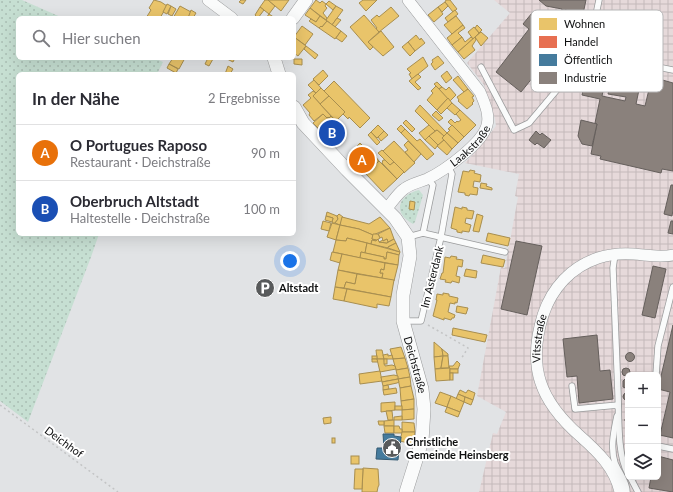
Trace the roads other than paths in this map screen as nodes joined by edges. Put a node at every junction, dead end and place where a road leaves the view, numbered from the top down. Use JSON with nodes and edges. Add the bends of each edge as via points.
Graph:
{"nodes":[{"id":1,"x":208,"y":0,"type":"edge"},
{"id":2,"x":306,"y":0,"type":"edge"},
{"id":3,"x":408,"y":0,"type":"edge"},
{"id":4,"x":599,"y":0,"type":"edge"},
{"id":5,"x":597,"y":10,"type":"edge"},
{"id":6,"x":229,"y":16,"type":"edge"},
{"id":7,"x":294,"y":16,"type":"edge"},
{"id":8,"x":275,"y":60,"type":"edge"},
{"id":9,"x":481,"y":67,"type":"dead end"},
{"id":10,"x":663,"y":68,"type":"edge"},
{"id":11,"x":673,"y":70,"type":"edge"},
{"id":12,"x":279,"y":72,"type":"edge"},
{"id":13,"x":555,"y":92,"type":"edge"},
{"id":14,"x":296,"y":111,"type":"edge"},
{"id":15,"x":448,"y":166,"type":"junction"},
{"id":16,"x":428,"y":178,"type":"junction"},
{"id":17,"x":386,"y":209,"type":"junction"},
{"id":18,"x":422,"y":233,"type":"junction"},
{"id":19,"x":408,"y":237,"type":"junction"},
{"id":20,"x":441,"y":237,"type":"junction"},
{"id":21,"x":505,"y":252,"type":"dead end"},
{"id":22,"x":615,"y":254,"type":"junction"},
{"id":23,"x":673,"y":255,"type":"edge"},
{"id":24,"x":673,"y":287,"type":"edge"},
{"id":25,"x":403,"y":321,"type":"junction"},
{"id":26,"x":656,"y":372,"type":"edge"},
{"id":27,"x":572,"y":386,"type":"dead end"},
{"id":28,"x":618,"y":405,"type":"junction"},
{"id":29,"x":661,"y":447,"type":"edge"},
{"id":30,"x":673,"y":449,"type":"edge"},
{"id":31,"x":625,"y":469,"type":"edge"},
{"id":32,"x":632,"y":480,"type":"edge"},
{"id":33,"x":406,"y":492,"type":"edge"},
{"id":34,"x":620,"y":492,"type":"edge"},
{"id":35,"x":627,"y":492,"type":"edge"},
{"id":36,"x":638,"y":492,"type":"edge"}],
"edges":[{"from":1,"to":6,"type":"street"},
{"from":2,"to":7,"type":"street"},
{"from":3,"to":15,"type":"street","name":"Laakstraße","via":[[480,92],[486,109],[488,124],[483,136]]},
{"from":4,"to":5,"type":"lane"},
{"from":8,"to":12,"type":"street"},
{"from":9,"to":13,"type":"lane","via":[[514,130],[529,123]]},
{"from":10,"to":11,"type":"lane"},
{"from":14,"to":17,"type":"street","name":"Deichstraße","via":[[318,140]]},
{"from":15,"to":16,"type":"street","name":"Laakstraße"},
{"from":15,"to":20,"type":"lane","name":"Im Asterdank","via":[[452,174]]},
{"from":16,"to":17,"type":"street","name":"Laakstraße","via":[[404,188]]},
{"from":16,"to":18,"type":"lane","via":[[433,185]]},
{"from":17,"to":19,"type":"street","name":"Deichstraße"},
{"from":18,"to":19,"type":"lane"},
{"from":18,"to":20,"type":"lane","name":"Im Asterdank"},
{"from":19,"to":25,"type":"street","name":"Deichstraße","via":[[410,256],[403,295]]},
{"from":20,"to":21,"type":"lane","name":"Im Asterdank"},
{"from":20,"to":25,"type":"lane","name":"Im Asterdank","via":[[421,321]]},
{"from":22,"to":23,"type":"street","name":"Vitsstraße","via":[[665,257]]},
{"from":22,"to":28,"type":"lane","via":[[613,268]]},
{"from":22,"to":34,"type":"street","name":"Vitsstraße","via":[[583,264],[570,272],[559,284],[544,310],[535,355],[536,370],[546,396],[566,423],[604,459],[613,472]]},
{"from":24,"to":26,"type":"lane","via":[[658,346]]},
{"from":25,"to":33,"type":"street","name":"Deichstraße","via":[[422,389],[424,409],[422,441]]},
{"from":27,"to":28,"type":"lane","via":[[575,409]]},
{"from":28,"to":31,"type":"lane","via":[[621,454]]},
{"from":28,"to":35,"type":"lane","via":[[612,443],[615,462],[627,486]]},
{"from":29,"to":30,"type":"lane"},
{"from":32,"to":36,"type":"lane"}]}
